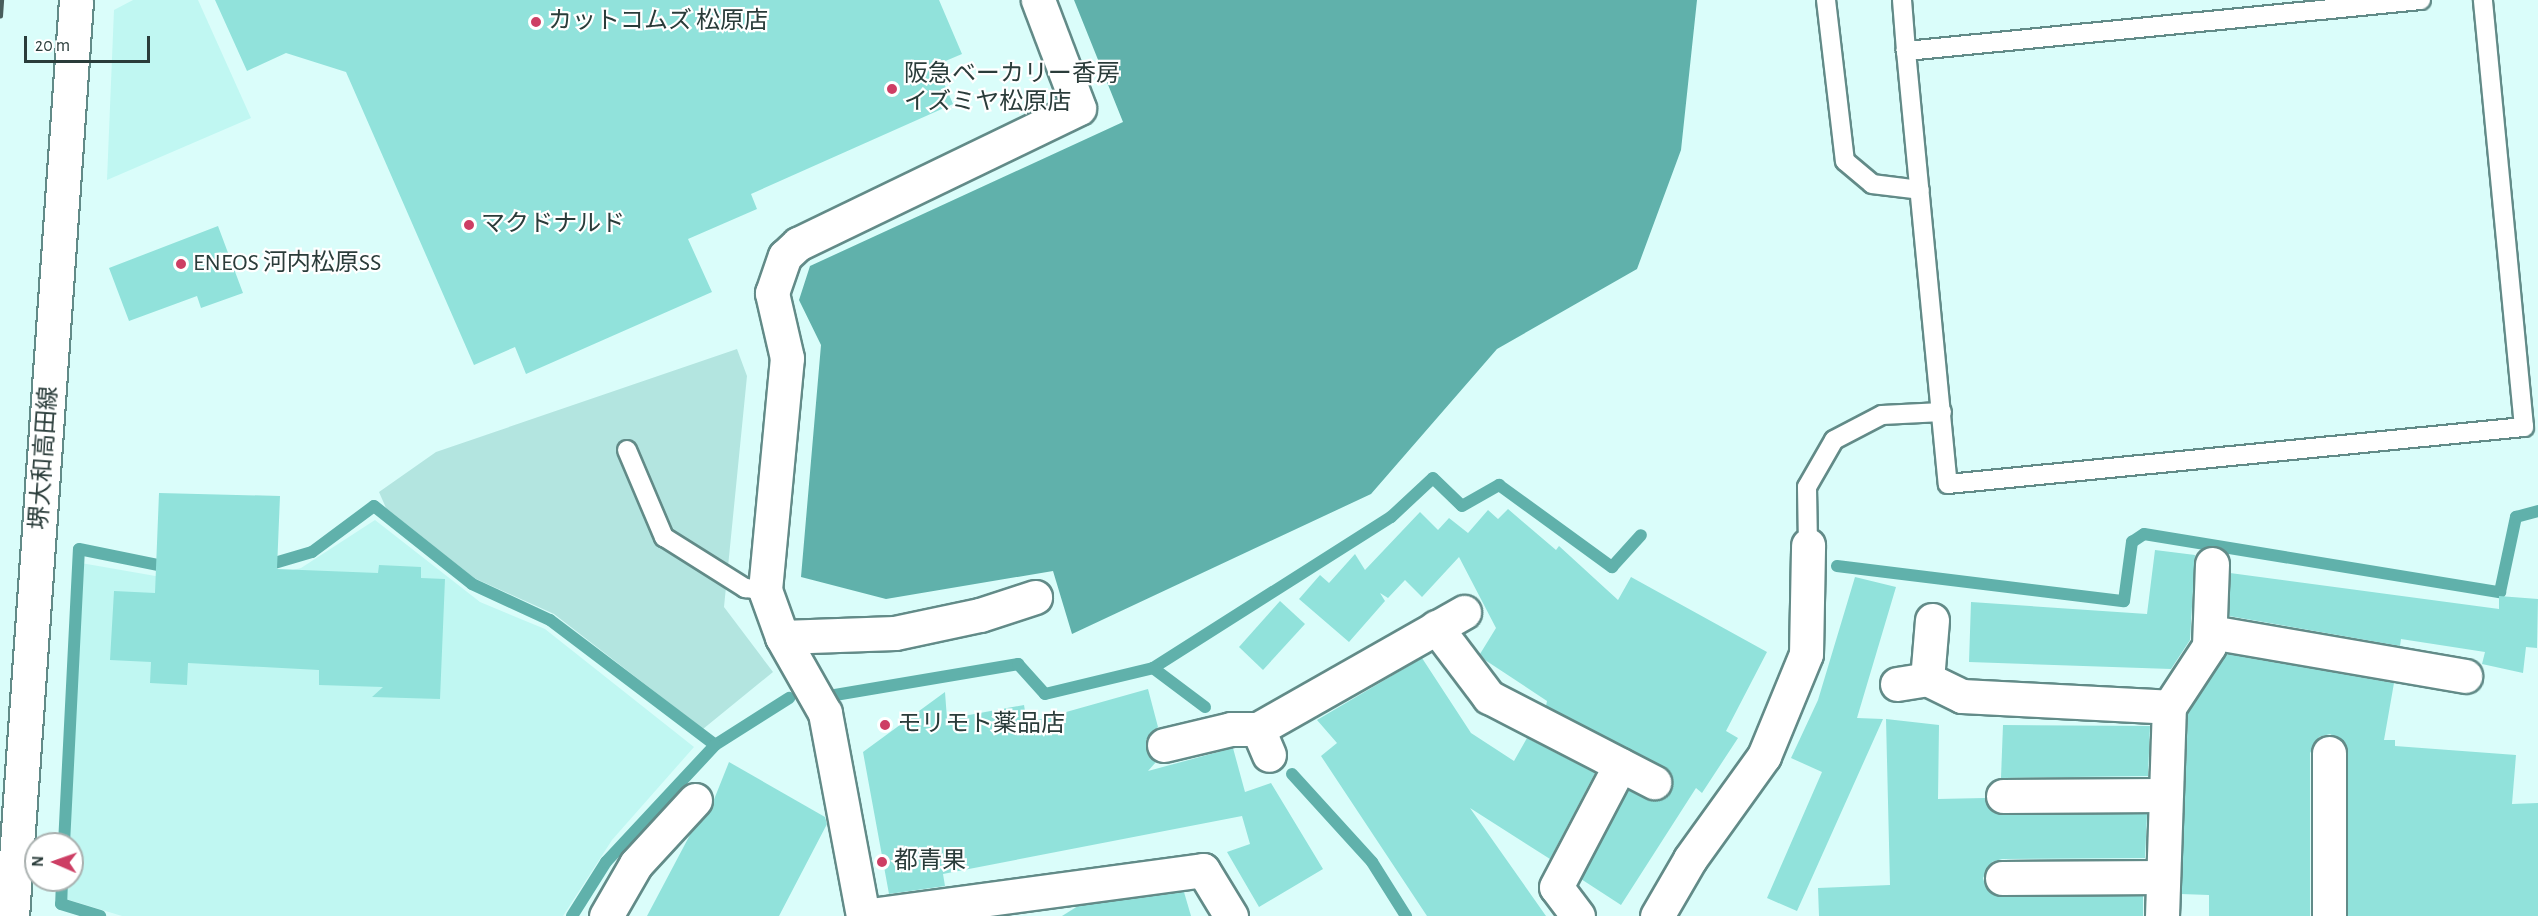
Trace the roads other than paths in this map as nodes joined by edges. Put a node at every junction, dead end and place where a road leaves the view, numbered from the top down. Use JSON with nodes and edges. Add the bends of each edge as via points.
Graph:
{"nodes":[{"id":1,"x":76,"y":0,"type":"edge"},
{"id":2,"x":1038,"y":0,"type":"edge"},
{"id":3,"x":1826,"y":0,"type":"edge"},
{"id":4,"x":1902,"y":0,"type":"edge"},
{"id":5,"x":2421,"y":0,"type":"edge"},
{"id":6,"x":2483,"y":0,"type":"edge"},
{"id":7,"x":1906,"y":51,"type":"junction"},
{"id":8,"x":1920,"y":190,"type":"junction"},
{"id":9,"x":1942,"y":412,"type":"junction"},
{"id":10,"x":627,"y":450,"type":"dead end"},
{"id":11,"x":1808,"y":545,"type":"joint"},
{"id":12,"x":2212,"y":564,"type":"dead end"},
{"id":13,"x":765,"y":590,"type":"junction"},
{"id":14,"x":1035,"y":597,"type":"dead end"},
{"id":15,"x":1932,"y":620,"type":"dead end"},
{"id":16,"x":2211,"y":633,"type":"junction"},
{"id":17,"x":782,"y":638,"type":"junction"},
{"id":18,"x":2465,"y":676,"type":"dead end"},
{"id":19,"x":2169,"y":707,"type":"junction"},
{"id":20,"x":1164,"y":745,"type":"dead end"},
{"id":21,"x":2329,"y":753,"type":"dead end"},
{"id":22,"x":1620,"y":765,"type":"junction"},
{"id":23,"x":1654,"y":782,"type":"dead end"},
{"id":24,"x":2162,"y":795,"type":"junction"},
{"id":25,"x":2003,"y":796,"type":"dead end"},
{"id":26,"x":694,"y":800,"type":"dead end"},
{"id":27,"x":2162,"y":877,"type":"junction"},
{"id":28,"x":2002,"y":878,"type":"dead end"},
{"id":29,"x":12,"y":916,"type":"edge"},
{"id":30,"x":606,"y":916,"type":"edge"},
{"id":31,"x":863,"y":916,"type":"edge"},
{"id":32,"x":1231,"y":916,"type":"edge"},
{"id":33,"x":1578,"y":916,"type":"edge"},
{"id":34,"x":1657,"y":916,"type":"edge"},
{"id":35,"x":2162,"y":916,"type":"edge"},
{"id":36,"x":2329,"y":916,"type":"edge"}],
"edges":[{"from":1,"to":29,"type":"street","name":"堺大和高田線"},
{"from":2,"to":13,"type":"street","via":[[1079,108],[798,244],[776,273],[774,314],[788,358]]},
{"from":3,"to":8,"type":"lane","via":[[1845,160],[1872,184]]},
{"from":4,"to":7,"type":"lane"},
{"from":5,"to":7,"type":"lane"},
{"from":6,"to":9,"type":"lane","via":[[2524,427],[1948,484]]},
{"from":7,"to":8,"type":"lane"},
{"from":8,"to":9,"type":"lane"},
{"from":9,"to":11,"type":"lane","via":[[1882,415],[1834,440],[1807,487]]},
{"from":10,"to":13,"type":"lane","via":[[664,537],[745,588]]},
{"from":11,"to":34,"type":"street","via":[[1806,654],[1764,756],[1690,859]]},
{"from":12,"to":16,"type":"street"},
{"from":13,"to":17,"type":"street"},
{"from":14,"to":17,"type":"street","via":[[980,615],[895,633]]},
{"from":15,"to":19,"type":"street","via":[[1912,682],[1962,696]]},
{"from":16,"to":18,"type":"street"},
{"from":16,"to":19,"type":"street","via":[[2209,646]]},
{"from":17,"to":31,"type":"street","via":[[825,713]]},
{"from":19,"to":24,"type":"street"},
{"from":20,"to":22,"type":"street","via":[[1231,729],[1263,742],[1450,619],[1489,697]]},
{"from":21,"to":36,"type":"street"},
{"from":22,"to":23,"type":"street"},
{"from":22,"to":33,"type":"street","via":[[1556,887]]},
{"from":24,"to":25,"type":"street"},
{"from":24,"to":27,"type":"street"},
{"from":26,"to":30,"type":"street","via":[[636,864]]},
{"from":27,"to":28,"type":"street"},
{"from":27,"to":35,"type":"street"},
{"from":31,"to":32,"type":"street","via":[[1203,870]]}]}
